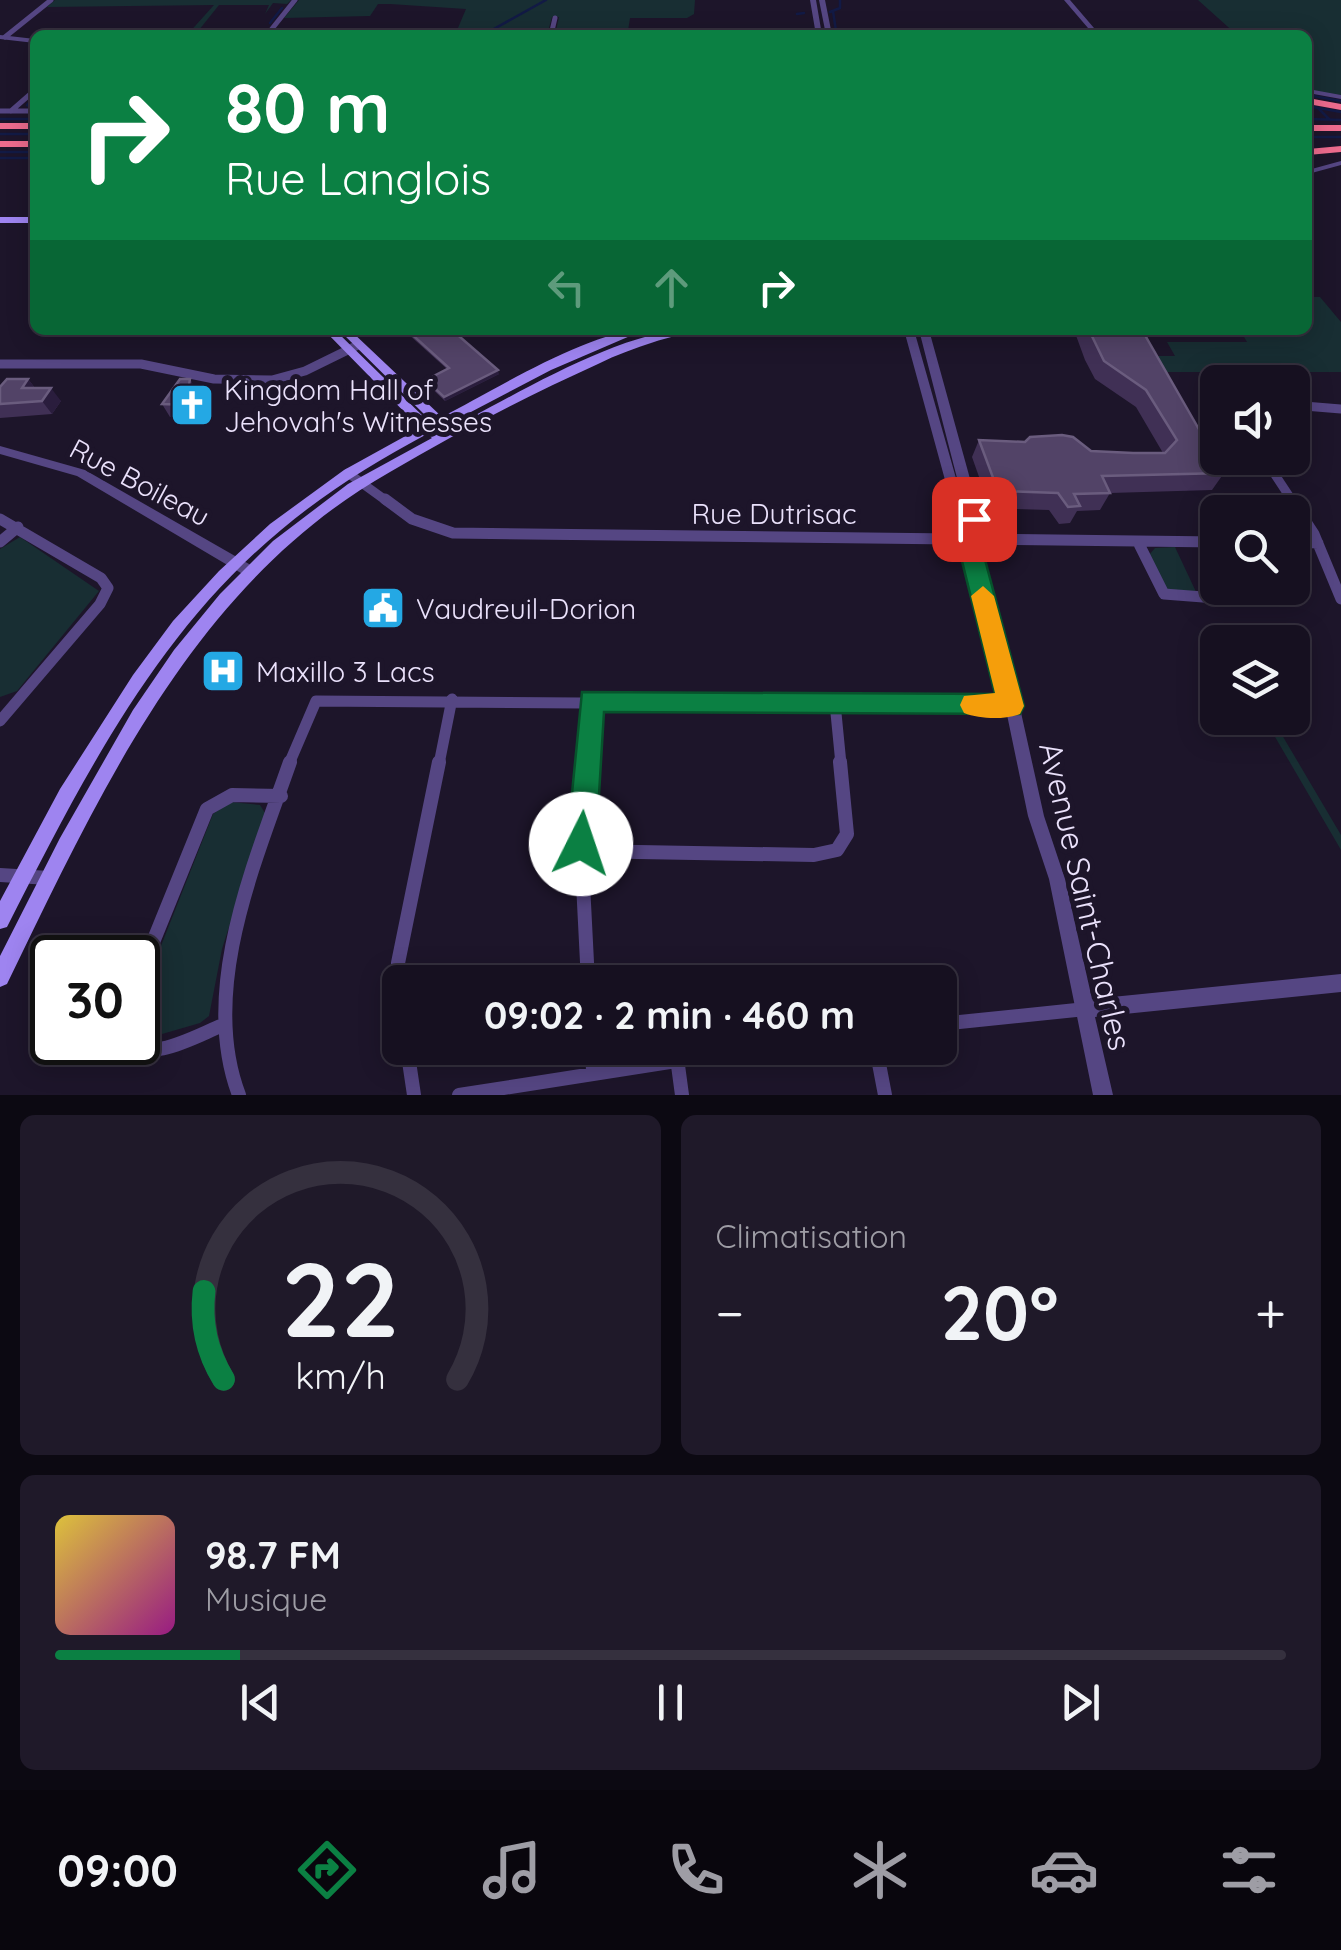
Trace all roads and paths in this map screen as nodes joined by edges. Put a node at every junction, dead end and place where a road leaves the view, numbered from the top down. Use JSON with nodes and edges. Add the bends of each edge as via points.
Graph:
{"nodes":[{"id":1,"x":52,"y":0,"type":"edge"},
{"id":2,"x":295,"y":0,"type":"edge"},
{"id":3,"x":813,"y":0,"type":"edge"},
{"id":4,"x":822,"y":0,"type":"edge"},
{"id":5,"x":1067,"y":0,"type":"edge"},
{"id":6,"x":555,"y":18,"type":"dead end"},
{"id":7,"x":271,"y":30,"type":"edge"},
{"id":8,"x":552,"y":30,"type":"edge"},
{"id":9,"x":817,"y":30,"type":"edge"},
{"id":10,"x":828,"y":30,"type":"edge"},
{"id":11,"x":1093,"y":30,"type":"edge"},
{"id":12,"x":2,"y":37,"type":"edge"},
{"id":13,"x":30,"y":40,"type":"edge"},
{"id":14,"x":1312,"y":92,"type":"edge"},
{"id":15,"x":30,"y":95,"type":"edge"},
{"id":16,"x":1341,"y":97,"type":"edge"},
{"id":17,"x":1312,"y":102,"type":"edge"},
{"id":18,"x":1341,"y":107,"type":"edge"},
{"id":19,"x":0,"y":112,"type":"edge"},
{"id":20,"x":11,"y":112,"type":"junction"},
{"id":21,"x":30,"y":112,"type":"edge"},
{"id":22,"x":0,"y":126,"type":"edge"},
{"id":23,"x":30,"y":126,"type":"edge"},
{"id":24,"x":1312,"y":128,"type":"edge"},
{"id":25,"x":1341,"y":128,"type":"edge"},
{"id":26,"x":0,"y":144,"type":"edge"},
{"id":27,"x":30,"y":144,"type":"edge"},
{"id":28,"x":1341,"y":147,"type":"edge"},
{"id":29,"x":1312,"y":149,"type":"edge"},
{"id":30,"x":1341,"y":163,"type":"edge"},
{"id":31,"x":1312,"y":171,"type":"edge"},
{"id":32,"x":0,"y":223,"type":"edge"},
{"id":33,"x":30,"y":223,"type":"edge"},
{"id":34,"x":336,"y":335,"type":"edge"},
{"id":35,"x":347,"y":335,"type":"edge"},
{"id":36,"x":626,"y":335,"type":"edge"},
{"id":37,"x":668,"y":335,"type":"edge"},
{"id":38,"x":909,"y":335,"type":"edge"},
{"id":39,"x":925,"y":335,"type":"edge"},
{"id":40,"x":354,"y":348,"type":"junction"},
{"id":41,"x":4,"y":364,"type":"edge"},
{"id":42,"x":0,"y":374,"type":"edge"},
{"id":43,"x":1310,"y":407,"type":"edge"},
{"id":44,"x":1340,"y":410,"type":"edge"},
{"id":45,"x":440,"y":431,"type":"junction"},
{"id":46,"x":0,"y":450,"type":"edge"},
{"id":47,"x":1275,"y":475,"type":"edge"},
{"id":48,"x":354,"y":478,"type":"junction"},
{"id":49,"x":0,"y":518,"type":"edge"},
{"id":50,"x":18,"y":527,"type":"junction"},
{"id":51,"x":968,"y":537,"type":"junction"},
{"id":52,"x":0,"y":542,"type":"edge"},
{"id":53,"x":1200,"y":542,"type":"edge"},
{"id":54,"x":1310,"y":543,"type":"edge"},
{"id":55,"x":1318,"y":543,"type":"junction"},
{"id":56,"x":1139,"y":544,"type":"junction"},
{"id":57,"x":243,"y":567,"type":"junction"},
{"id":58,"x":1200,"y":597,"type":"edge"},
{"id":59,"x":1341,"y":599,"type":"edge"},
{"id":60,"x":452,"y":699,"type":"junction"},
{"id":61,"x":591,"y":700,"type":"junction"},
{"id":62,"x":835,"y":703,"type":"junction"},
{"id":63,"x":1011,"y":706,"type":"junction"},
{"id":64,"x":3,"y":713,"type":"edge"},
{"id":65,"x":280,"y":796,"type":"junction"},
{"id":66,"x":582,"y":852,"type":"junction"},
{"id":67,"x":0,"y":875,"type":"edge"},
{"id":68,"x":22,"y":876,"type":"junction"},
{"id":69,"x":49,"y":878,"type":"junction"},
{"id":70,"x":0,"y":920,"type":"edge"},
{"id":71,"x":156,"y":935,"type":"edge"},
{"id":72,"x":398,"y":965,"type":"edge"},
{"id":73,"x":587,"y":965,"type":"edge"},
{"id":74,"x":0,"y":977,"type":"edge"},
{"id":75,"x":1341,"y":983,"type":"edge"},
{"id":76,"x":1086,"y":1009,"type":"junction"},
{"id":77,"x":957,"y":1022,"type":"edge"},
{"id":78,"x":222,"y":1025,"type":"junction"},
{"id":79,"x":160,"y":1047,"type":"edge"},
{"id":80,"x":410,"y":1065,"type":"edge"},
{"id":81,"x":593,"y":1065,"type":"edge"},
{"id":82,"x":628,"y":1065,"type":"edge"},
{"id":83,"x":678,"y":1065,"type":"edge"},
{"id":84,"x":879,"y":1065,"type":"edge"},
{"id":85,"x":593,"y":1070,"type":"junction"},
{"id":86,"x":239,"y":1095,"type":"edge"},
{"id":87,"x":414,"y":1095,"type":"edge"},
{"id":88,"x":459,"y":1095,"type":"edge"},
{"id":89,"x":682,"y":1095,"type":"edge"},
{"id":90,"x":885,"y":1095,"type":"edge"},
{"id":91,"x":1103,"y":1095,"type":"edge"}],
"edges":[{"from":1,"to":12,"type":"street"},
{"from":2,"to":7,"type":"street"},
{"from":3,"to":9,"type":"street"},
{"from":4,"to":10,"type":"street"},
{"from":5,"to":11,"type":"street"},
{"from":6,"to":8,"type":"street"},
{"from":12,"to":13,"type":"street"},
{"from":14,"to":16,"type":"street"},
{"from":15,"to":20,"type":"street"},
{"from":17,"to":18,"type":"highway"},
{"from":19,"to":20,"type":"street"},
{"from":20,"to":21,"type":"street"},
{"from":22,"to":23,"type":"highway"},
{"from":24,"to":25,"type":"highway"},
{"from":26,"to":27,"type":"highway"},
{"from":28,"to":29,"type":"highway"},
{"from":30,"to":31,"type":"street"},
{"from":32,"to":33,"type":"main road"},
{"from":34,"to":40,"type":"main road"},
{"from":35,"to":40,"type":"main road"},
{"from":36,"to":45,"type":"main road","via":[[562,359]]},
{"from":37,"to":45,"type":"main road","via":[[588,360]]},
{"from":38,"to":51,"type":"street","name":"Avenue Saint-Charles"},
{"from":39,"to":51,"type":"street","name":"Avenue Saint-Charles","via":[[974,515]]},
{"from":40,"to":41,"type":"street","via":[[272,380],[214,380],[141,364]]},
{"from":40,"to":45,"type":"main road"},
{"from":41,"to":42,"type":"street"},
{"from":43,"to":44,"type":"street"},
{"from":45,"to":48,"type":"main road"},
{"from":46,"to":57,"type":"street","name":"Rue Boileau","via":[[73,470]]},
{"from":47,"to":55,"type":"street"},
{"from":48,"to":51,"type":"street","name":"Rue Dutrisac","via":[[418,523],[454,533]]},
{"from":48,"to":57,"type":"main road"},
{"from":49,"to":50,"type":"street"},
{"from":50,"to":52,"type":"street"},
{"from":50,"to":64,"type":"street","via":[[108,588]]},
{"from":51,"to":56,"type":"street","name":"Rue Dutrisac"},
{"from":51,"to":63,"type":"street","name":"Avenue Saint-Charles"},
{"from":53,"to":56,"type":"street","name":"Rue Dutrisac"},
{"from":54,"to":55,"type":"street"},
{"from":55,"to":59,"type":"street"},
{"from":56,"to":58,"type":"street","via":[[1164,594]]},
{"from":57,"to":68,"type":"main road","via":[[174,628],[120,700]]},
{"from":57,"to":69,"type":"main road","via":[[156,683]]},
{"from":60,"to":61,"type":"street"},
{"from":60,"to":65,"type":"street","via":[[316,701]]},
{"from":60,"to":72,"type":"street"},
{"from":61,"to":62,"type":"street"},
{"from":61,"to":66,"type":"street"},
{"from":62,"to":63,"type":"street"},
{"from":62,"to":66,"type":"street","via":[[847,829],[837,850]]},
{"from":63,"to":76,"type":"street","name":"Avenue Saint-Charles"},
{"from":65,"to":71,"type":"street","via":[[221,796],[207,809]]},
{"from":65,"to":78,"type":"street","via":[[232,947]]},
{"from":66,"to":73,"type":"street"},
{"from":67,"to":68,"type":"street"},
{"from":68,"to":69,"type":"street"},
{"from":68,"to":70,"type":"main road"},
{"from":69,"to":74,"type":"main road"},
{"from":75,"to":76,"type":"street"},
{"from":76,"to":77,"type":"street"},
{"from":76,"to":91,"type":"street","name":"Avenue Saint-Charles"},
{"from":78,"to":79,"type":"street"},
{"from":78,"to":86,"type":"street"},
{"from":80,"to":87,"type":"street"},
{"from":81,"to":85,"type":"street"},
{"from":82,"to":85,"type":"street"},
{"from":83,"to":89,"type":"street"},
{"from":84,"to":90,"type":"street"},
{"from":85,"to":88,"type":"street"}]}
